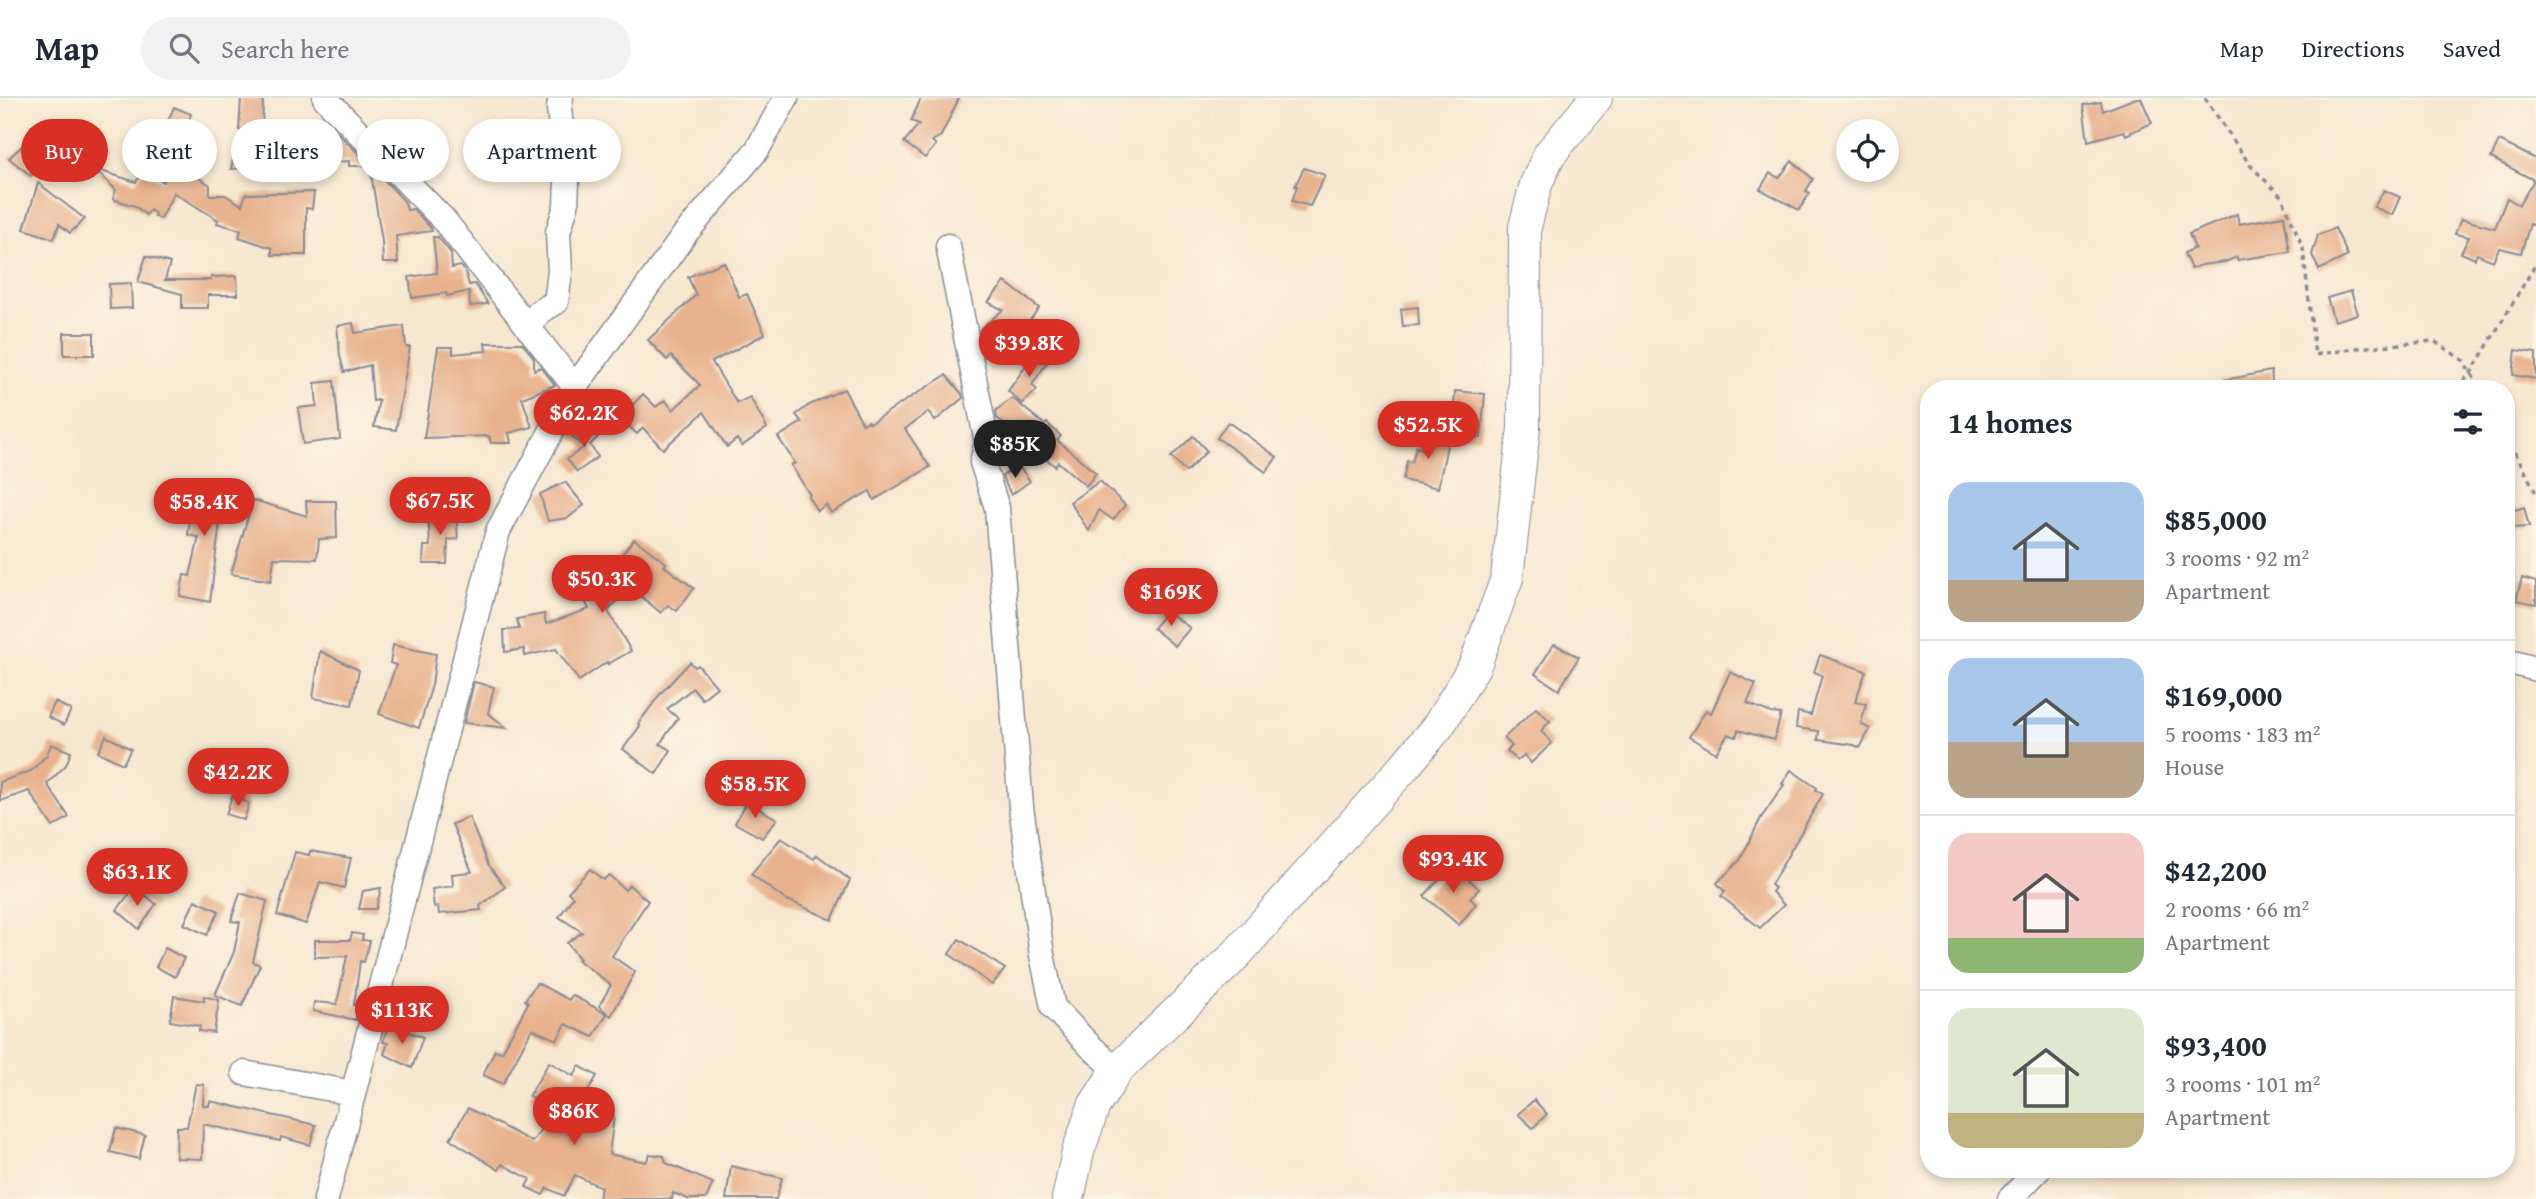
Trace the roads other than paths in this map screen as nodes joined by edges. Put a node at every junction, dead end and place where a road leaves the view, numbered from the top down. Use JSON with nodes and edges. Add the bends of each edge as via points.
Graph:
{"nodes":[{"id":1,"x":325,"y":98,"type":"edge"},
{"id":2,"x":561,"y":98,"type":"edge"},
{"id":3,"x":786,"y":98,"type":"edge"},
{"id":4,"x":1596,"y":98,"type":"edge"},
{"id":5,"x":948,"y":246,"type":"dead end"},
{"id":6,"x":530,"y":329,"type":"junction"},
{"id":7,"x":575,"y":387,"type":"junction"},
{"id":8,"x":2515,"y":663,"type":"edge"},
{"id":9,"x":2536,"y":669,"type":"edge"},
{"id":10,"x":1117,"y":1070,"type":"junction"},
{"id":11,"x":244,"y":1073,"type":"dead end"},
{"id":12,"x":354,"y":1093,"type":"junction"},
{"id":13,"x":2030,"y":1178,"type":"edge"},
{"id":14,"x":326,"y":1199,"type":"edge"},
{"id":15,"x":1068,"y":1199,"type":"edge"},
{"id":16,"x":2010,"y":1199,"type":"edge"}],
"edges":[{"from":1,"to":6,"type":"street","via":[[444,220]]},
{"from":2,"to":6,"type":"street","via":[[567,180],[558,232],[559,288],[556,302],[539,312]]},
{"from":3,"to":7,"type":"street","via":[[757,150],[685,233]]},
{"from":4,"to":10,"type":"main road","via":[[1549,155],[1525,227],[1520,469],[1507,578],[1475,665],[1439,725],[1395,777],[1233,958]]},
{"from":5,"to":10,"type":"street","via":[[987,443],[982,463],[997,508],[1021,807],[1044,968],[1053,1007]]},
{"from":6,"to":7,"type":"street"},
{"from":7,"to":12,"type":"street","via":[[498,531]]},
{"from":8,"to":9,"type":"street"},
{"from":10,"to":15,"type":"main road","via":[[1094,1106]]},
{"from":11,"to":12,"type":"street"},
{"from":12,"to":14,"type":"street"},
{"from":13,"to":16,"type":"street"}]}
